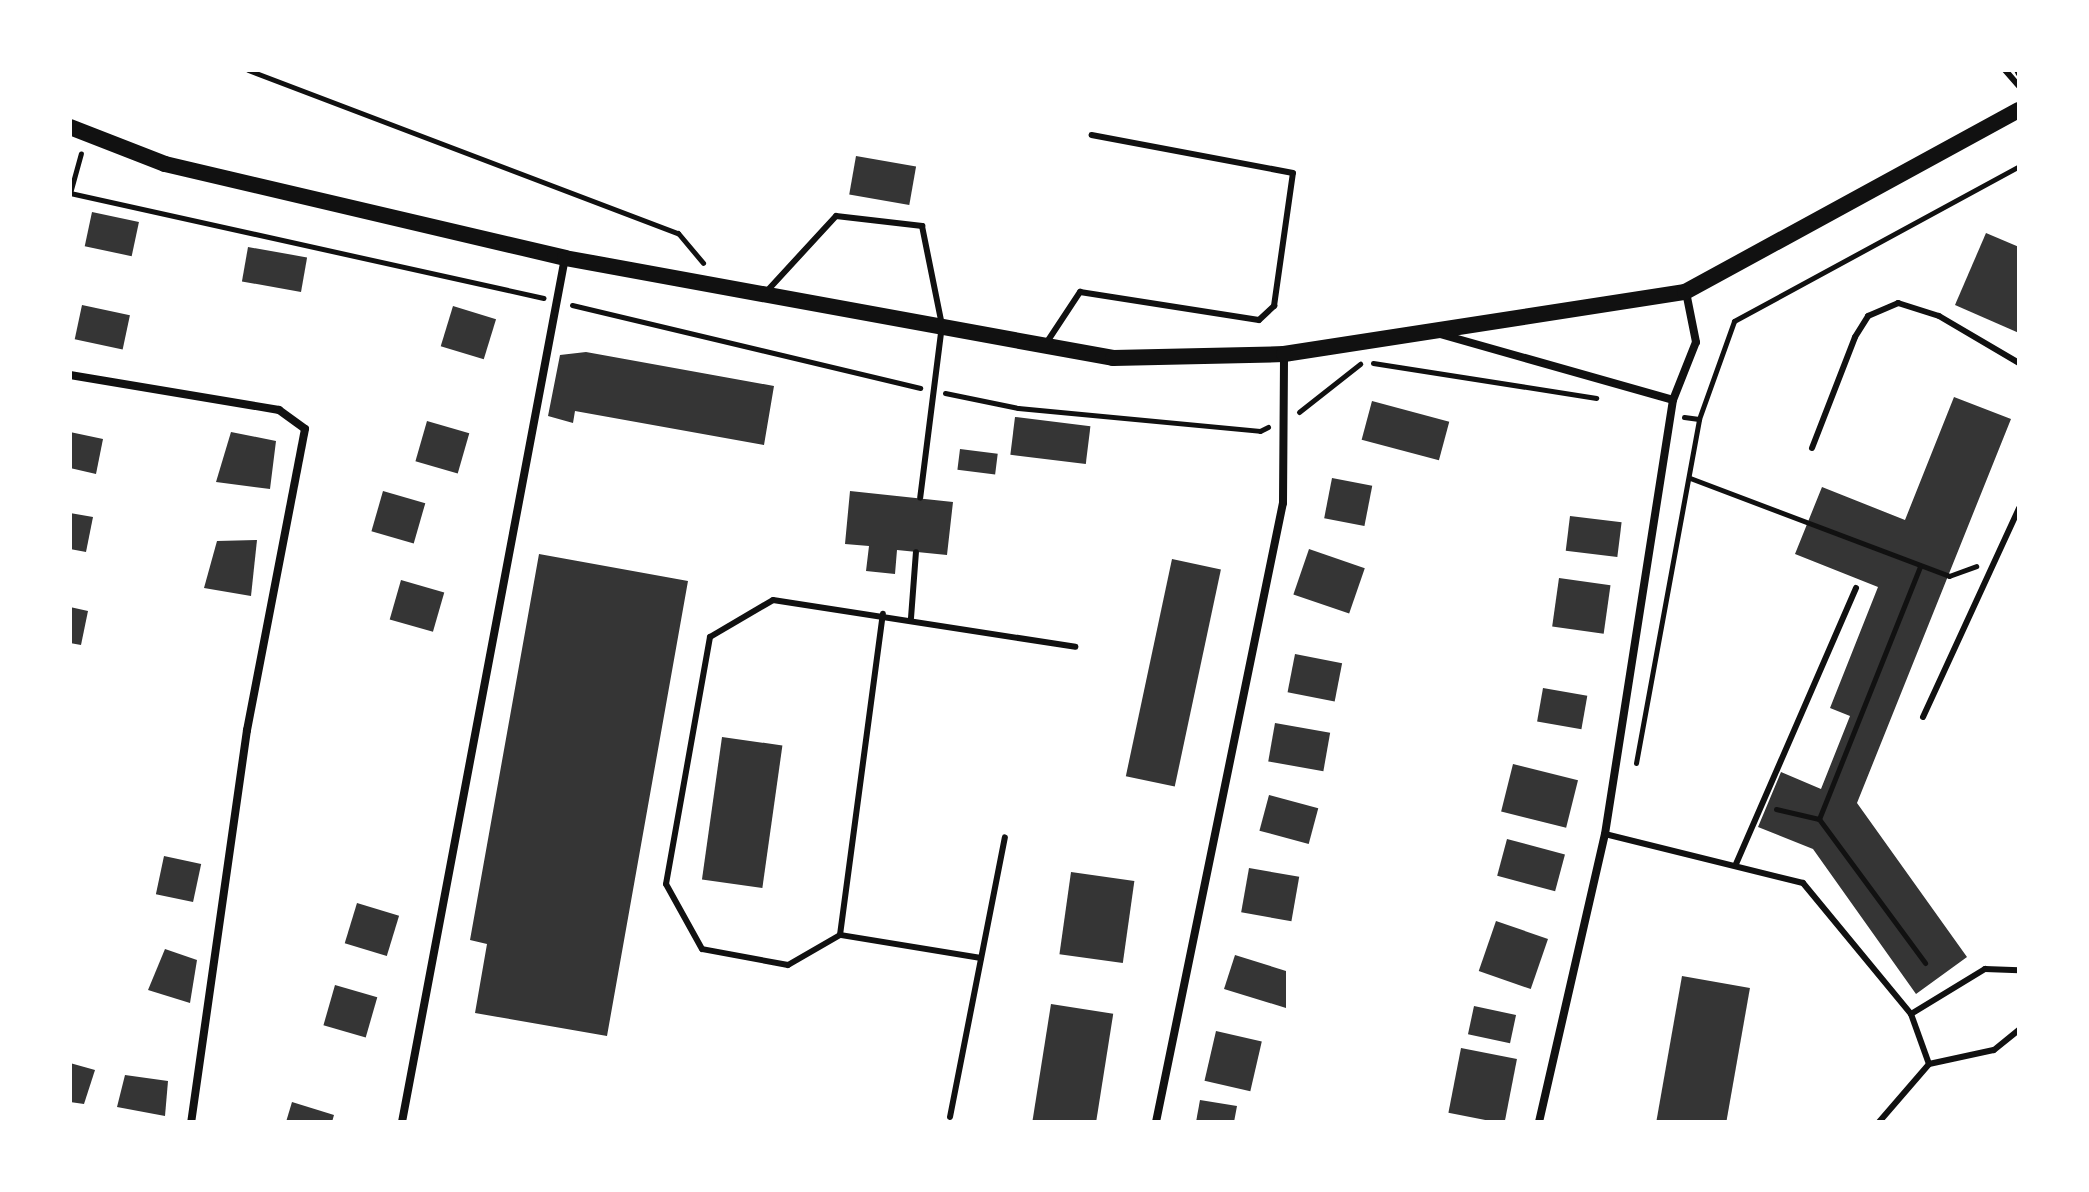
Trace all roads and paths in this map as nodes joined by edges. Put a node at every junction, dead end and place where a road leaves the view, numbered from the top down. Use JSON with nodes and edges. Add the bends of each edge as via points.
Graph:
{"nodes":[{"id":1,"x":248,"y":70,"type":"edge"},
{"id":2,"x":2005,"y":70,"type":"edge"},
{"id":3,"x":2019,"y":86,"type":"edge"},
{"id":4,"x":2019,"y":110,"type":"edge"},
{"id":5,"x":70,"y":127,"type":"edge"},
{"id":6,"x":87,"y":133,"type":"junction"},
{"id":7,"x":1092,"y":135,"type":"dead end"},
{"id":8,"x":2019,"y":166,"type":"edge"},
{"id":9,"x":70,"y":193,"type":"edge"},
{"id":10,"x":565,"y":258,"type":"junction"},
{"id":11,"x":720,"y":283,"type":"junction"},
{"id":12,"x":767,"y":291,"type":"junction"},
{"id":13,"x":1685,"y":292,"type":"junction"},
{"id":14,"x":556,"y":301,"type":"junction"},
{"id":15,"x":942,"y":325,"type":"junction"},
{"id":16,"x":1439,"y":333,"type":"junction"},
{"id":17,"x":1045,"y":345,"type":"junction"},
{"id":18,"x":1284,"y":354,"type":"junction"},
{"id":19,"x":2019,"y":363,"type":"edge"},
{"id":20,"x":70,"y":375,"type":"edge"},
{"id":21,"x":931,"y":391,"type":"junction"},
{"id":22,"x":1602,"y":399,"type":"dead end"},
{"id":23,"x":1673,"y":400,"type":"junction"},
{"id":24,"x":1671,"y":415,"type":"junction"},
{"id":25,"x":1284,"y":419,"type":"junction"},
{"id":26,"x":1699,"y":419,"type":"junction"},
{"id":27,"x":1812,"y":448,"type":"dead end"},
{"id":28,"x":1690,"y":478,"type":"junction"},
{"id":29,"x":920,"y":498,"type":"dead end"},
{"id":30,"x":2019,"y":508,"type":"edge"},
{"id":31,"x":916,"y":552,"type":"dead end"},
{"id":32,"x":1992,"y":560,"type":"junction"},
{"id":33,"x":1920,"y":566,"type":"junction"},
{"id":34,"x":1856,"y":588,"type":"dead end"},
{"id":35,"x":883,"y":614,"type":"junction"},
{"id":36,"x":911,"y":618,"type":"junction"},
{"id":37,"x":1075,"y":647,"type":"dead end"},
{"id":38,"x":1923,"y":717,"type":"dead end"},
{"id":39,"x":1634,"y":775,"type":"dead end"},
{"id":40,"x":1777,"y":807,"type":"dead end"},
{"id":41,"x":1819,"y":819,"type":"junction"},
{"id":42,"x":1605,"y":834,"type":"junction"},
{"id":43,"x":1005,"y":837,"type":"dead end"},
{"id":44,"x":1736,"y":864,"type":"junction"},
{"id":45,"x":840,"y":935,"type":"junction"},
{"id":46,"x":981,"y":958,"type":"junction"},
{"id":47,"x":1925,"y":963,"type":"dead end"},
{"id":48,"x":2019,"y":970,"type":"edge"},
{"id":49,"x":1911,"y":1014,"type":"junction"},
{"id":50,"x":2019,"y":1030,"type":"edge"},
{"id":51,"x":1929,"y":1064,"type":"junction"},
{"id":52,"x":950,"y":1117,"type":"dead end"},
{"id":53,"x":191,"y":1122,"type":"edge"},
{"id":54,"x":402,"y":1122,"type":"edge"},
{"id":55,"x":1156,"y":1122,"type":"edge"},
{"id":56,"x":1539,"y":1122,"type":"edge"},
{"id":57,"x":1879,"y":1122,"type":"edge"}],
"edges":[{"from":1,"to":11,"type":"path","via":[[678,233]]},
{"from":2,"to":3,"type":"lane"},
{"from":4,"to":13,"type":"main road"},
{"from":5,"to":6,"type":"main road"},
{"from":6,"to":9,"type":"path"},
{"from":6,"to":10,"type":"main road","via":[[165,164]]},
{"from":7,"to":17,"type":"lane","via":[[1293,173],[1274,306],[1259,320],[1080,292]]},
{"from":8,"to":26,"type":"path","via":[[1734,321]]},
{"from":9,"to":14,"type":"path"},
{"from":10,"to":11,"type":"main road"},
{"from":10,"to":14,"type":"street"},
{"from":11,"to":12,"type":"main road"},
{"from":12,"to":15,"type":"main road"},
{"from":12,"to":15,"type":"lane","via":[[836,216],[922,226]]},
{"from":13,"to":16,"type":"main road"},
{"from":13,"to":23,"type":"street","via":[[1696,342]]},
{"from":14,"to":21,"type":"path"},
{"from":14,"to":54,"type":"street"},
{"from":15,"to":17,"type":"main road"},
{"from":15,"to":21,"type":"lane"},
{"from":16,"to":18,"type":"main road"},
{"from":16,"to":23,"type":"street"},
{"from":17,"to":18,"type":"main road","via":[[1113,358]]},
{"from":18,"to":25,"type":"street"},
{"from":19,"to":27,"type":"lane","via":[[1939,316],[1898,303],[1868,316],[1855,337]]},
{"from":20,"to":53,"type":"street","via":[[279,410],[305,429],[247,730]]},
{"from":21,"to":25,"type":"path","via":[[1018,408],[1260,431]]},
{"from":21,"to":29,"type":"lane"},
{"from":22,"to":25,"type":"path","via":[[1365,361]]},
{"from":23,"to":24,"type":"street"},
{"from":24,"to":26,"type":"path"},
{"from":24,"to":42,"type":"street"},
{"from":25,"to":55,"type":"street","via":[[1283,503]]},
{"from":26,"to":28,"type":"path"},
{"from":28,"to":33,"type":"path"},
{"from":28,"to":39,"type":"path"},
{"from":30,"to":32,"type":"lane"},
{"from":31,"to":36,"type":"lane"},
{"from":32,"to":33,"type":"path","via":[[1949,576]]},
{"from":32,"to":38,"type":"lane"},
{"from":33,"to":41,"type":"path"},
{"from":34,"to":44,"type":"lane"},
{"from":35,"to":36,"type":"lane"},
{"from":35,"to":45,"type":"lane"},
{"from":35,"to":45,"type":"lane","via":[[773,600],[710,637],[666,884],[702,949],[788,965]]},
{"from":36,"to":37,"type":"lane"},
{"from":40,"to":41,"type":"path"},
{"from":41,"to":47,"type":"path"},
{"from":42,"to":44,"type":"lane"},
{"from":42,"to":56,"type":"street"},
{"from":43,"to":46,"type":"lane"},
{"from":44,"to":49,"type":"lane","via":[[1803,883]]},
{"from":45,"to":46,"type":"lane"},
{"from":46,"to":52,"type":"lane"},
{"from":48,"to":49,"type":"lane","via":[[1985,969]]},
{"from":49,"to":51,"type":"lane"},
{"from":50,"to":51,"type":"lane","via":[[1994,1050]]},
{"from":51,"to":57,"type":"lane"}]}
